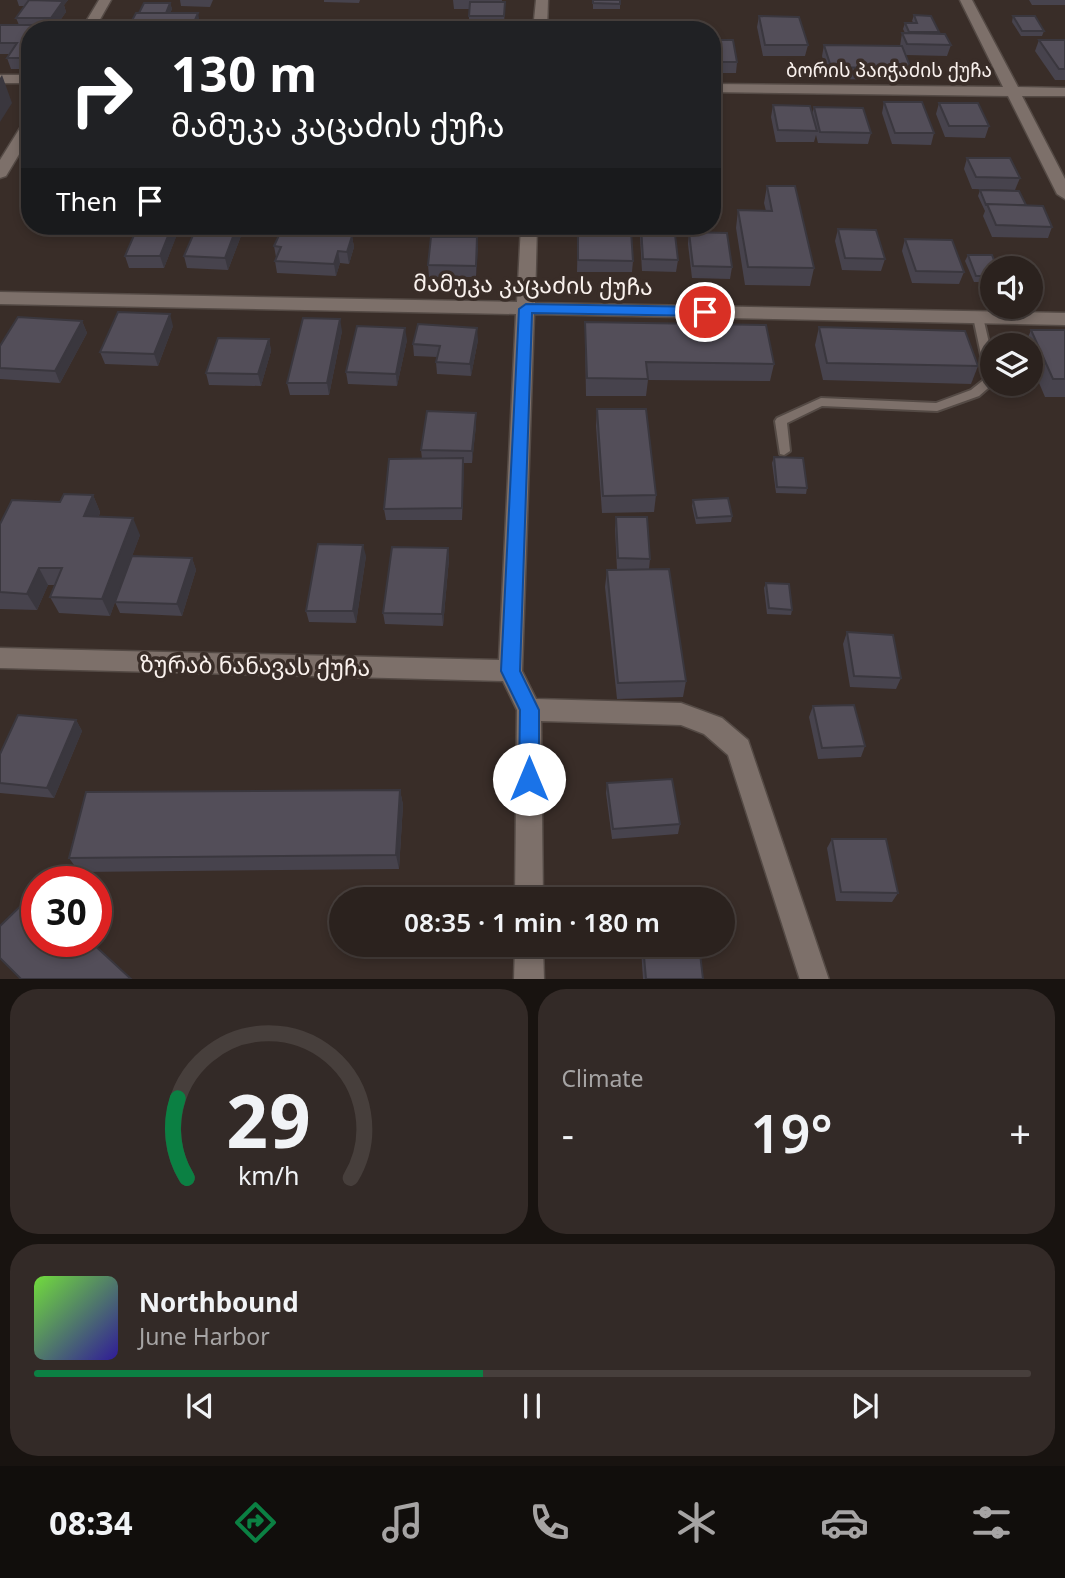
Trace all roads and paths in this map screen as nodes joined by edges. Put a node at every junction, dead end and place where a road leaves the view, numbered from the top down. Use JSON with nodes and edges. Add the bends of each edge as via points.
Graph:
{"nodes":[{"id":1,"x":106,"y":0,"type":"edge"},
{"id":2,"x":542,"y":0,"type":"edge"},
{"id":3,"x":967,"y":0,"type":"edge"},
{"id":4,"x":93,"y":21,"type":"edge"},
{"id":5,"x":541,"y":21,"type":"edge"},
{"id":6,"x":0,"y":79,"type":"edge"},
{"id":7,"x":21,"y":79,"type":"edge"},
{"id":8,"x":721,"y":88,"type":"edge"},
{"id":9,"x":1013,"y":90,"type":"junction"},
{"id":10,"x":1065,"y":92,"type":"edge"},
{"id":11,"x":21,"y":138,"type":"edge"},
{"id":12,"x":0,"y":173,"type":"edge"},
{"id":13,"x":1065,"y":194,"type":"edge"},
{"id":14,"x":529,"y":235,"type":"edge"},
{"id":15,"x":0,"y":298,"type":"edge"},
{"id":16,"x":526,"y":309,"type":"junction"},
{"id":17,"x":978,"y":317,"type":"junction"},
{"id":18,"x":1065,"y":319,"type":"edge"},
{"id":19,"x":784,"y":451,"type":"dead end"},
{"id":20,"x":0,"y":658,"type":"edge"},
{"id":21,"x":510,"y":671,"type":"junction"},
{"id":22,"x":529,"y":710,"type":"junction"},
{"id":23,"x":529,"y":887,"type":"edge"},
{"id":24,"x":529,"y":957,"type":"edge"},
{"id":25,"x":529,"y":979,"type":"edge"},
{"id":26,"x":815,"y":979,"type":"edge"}],
"edges":[{"from":1,"to":4,"type":"street"},
{"from":2,"to":5,"type":"street"},
{"from":3,"to":9,"type":"street"},
{"from":6,"to":7,"type":"street"},
{"from":8,"to":9,"type":"street","name":"ბორის პაიჭაძის ქუჩა"},
{"from":9,"to":10,"type":"street","name":"ბორის პაიჭაძის ქუჩა"},
{"from":9,"to":13,"type":"street"},
{"from":11,"to":12,"type":"street"},
{"from":14,"to":16,"type":"street"},
{"from":15,"to":16,"type":"street","name":"მამუკა კაცაძის ქუჩა"},
{"from":16,"to":17,"type":"street","name":"მამუკა კაცაძის ქუჩა"},
{"from":16,"to":21,"type":"street"},
{"from":17,"to":18,"type":"street","name":"მამუკა კაცაძის ქუჩა"},
{"from":17,"to":19,"type":"lane","via":[[992,379],[975,393],[937,408],[821,402],[781,421]]},
{"from":20,"to":21,"type":"street","name":"ზურაბ ნანავას ქუჩა"},
{"from":21,"to":22,"type":"street"},
{"from":22,"to":23,"type":"street"},
{"from":22,"to":26,"type":"street","via":[[681,714],[713,726],[739,748]]},
{"from":24,"to":25,"type":"street"}]}
